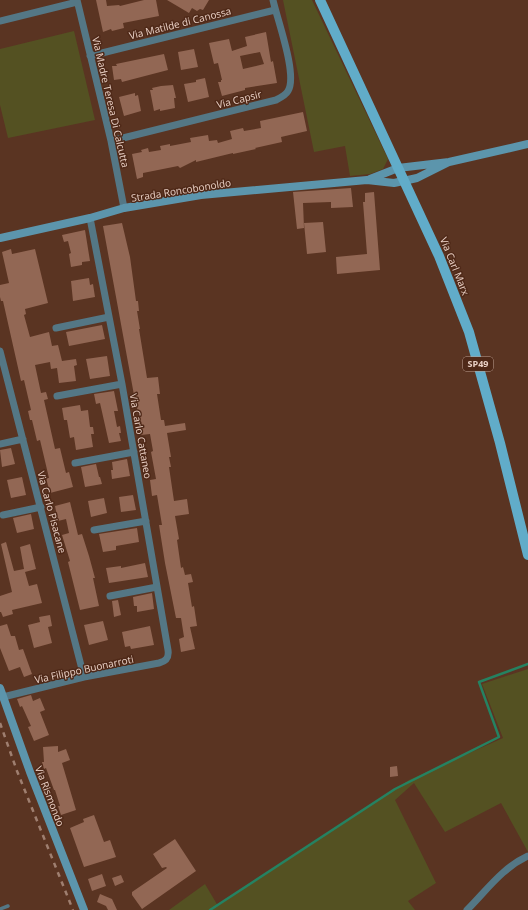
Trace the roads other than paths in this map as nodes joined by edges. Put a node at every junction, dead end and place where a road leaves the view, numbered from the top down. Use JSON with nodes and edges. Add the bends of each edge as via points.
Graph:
{"nodes":[{"id":1,"x":273,"y":0,"type":"edge"},
{"id":2,"x":320,"y":0,"type":"edge"},
{"id":3,"x":77,"y":1,"type":"edge"},
{"id":4,"x":275,"y":10,"type":"junction"},
{"id":5,"x":0,"y":21,"type":"edge"},
{"id":6,"x":90,"y":56,"type":"junction"},
{"id":7,"x":111,"y":141,"type":"junction"},
{"id":8,"x":528,"y":144,"type":"edge"},
{"id":9,"x":450,"y":162,"type":"junction"},
{"id":10,"x":398,"y":168,"type":"junction"},
{"id":11,"x":367,"y":180,"type":"junction"},
{"id":12,"x":404,"y":181,"type":"junction"},
{"id":13,"x":124,"y":208,"type":"junction"},
{"id":14,"x":90,"y":218,"type":"junction"},
{"id":15,"x":0,"y":238,"type":"edge"},
{"id":16,"x":109,"y":317,"type":"junction"},
{"id":17,"x":56,"y":328,"type":"dead end"},
{"id":18,"x":0,"y":352,"type":"edge"},
{"id":19,"x":2,"y":367,"type":"edge"},
{"id":20,"x":122,"y":384,"type":"junction"},
{"id":21,"x":57,"y":396,"type":"dead end"},
{"id":22,"x":23,"y":439,"type":"junction"},
{"id":23,"x":0,"y":444,"type":"edge"},
{"id":24,"x":134,"y":452,"type":"junction"},
{"id":25,"x":75,"y":463,"type":"dead end"},
{"id":26,"x":41,"y":507,"type":"junction"},
{"id":27,"x":3,"y":515,"type":"dead end"},
{"id":28,"x":146,"y":521,"type":"junction"},
{"id":29,"x":94,"y":530,"type":"dead end"},
{"id":30,"x":528,"y":555,"type":"edge"},
{"id":31,"x":157,"y":587,"type":"junction"},
{"id":32,"x":110,"y":596,"type":"dead end"},
{"id":33,"x":168,"y":659,"type":"joint"},
{"id":34,"x":84,"y":677,"type":"junction"},
{"id":35,"x":0,"y":688,"type":"edge"},
{"id":36,"x":3,"y":697,"type":"junction"},
{"id":37,"x":528,"y":856,"type":"edge"},
{"id":38,"x":8,"y":906,"type":"dead end"},
{"id":39,"x":0,"y":909,"type":"edge"},
{"id":40,"x":84,"y":910,"type":"edge"},
{"id":41,"x":467,"y":910,"type":"edge"}],
"edges":[{"from":1,"to":4,"type":"street","name":"Via Capsir"},
{"from":2,"to":10,"type":"main road","name":"Via Carl Marx","number":"SP49"},
{"from":3,"to":5,"type":"street"},
{"from":3,"to":6,"type":"street","name":"Via Madre Teresa Di Calcutta"},
{"from":4,"to":6,"type":"street","name":"Via Matilde di Canossa"},
{"from":4,"to":7,"type":"street","name":"Via Capsir","via":[[290,64],[290,88],[284,96]]},
{"from":6,"to":7,"type":"street","name":"Via Madre Teresa Di Calcutta"},
{"from":7,"to":13,"type":"street","name":"Via Madre Teresa Di Calcutta"},
{"from":8,"to":9,"type":"street","name":"Strada Roncobonoldo"},
{"from":9,"to":10,"type":"street","name":"Strada Roncobonoldo"},
{"from":9,"to":12,"type":"street","name":"Strada Roncobonoldo","via":[[417,178]]},
{"from":10,"to":11,"type":"street","name":"Strada Roncobonoldo"},
{"from":10,"to":12,"type":"main road","name":"Via Carl Marx","number":"SP49"},
{"from":11,"to":12,"type":"street","name":"Strada Roncobonoldo","via":[[394,183]]},
{"from":11,"to":13,"type":"street","name":"Strada Roncobonoldo","via":[[208,194]]},
{"from":12,"to":30,"type":"main road","name":"Via Carl Marx","number":"SP49","via":[[439,256],[469,332]]},
{"from":13,"to":14,"type":"street","name":"Strada Roncobonoldo"},
{"from":14,"to":15,"type":"street","name":"Strada Roncobonoldo"},
{"from":14,"to":16,"type":"street","name":"Via Carlo Cattaneo"},
{"from":16,"to":17,"type":"street"},
{"from":16,"to":20,"type":"street","name":"Via Carlo Cattaneo"},
{"from":18,"to":19,"type":"street","name":"Via Carlo Pisacane"},
{"from":19,"to":22,"type":"street","name":"Via Carlo Pisacane"},
{"from":20,"to":21,"type":"street"},
{"from":20,"to":24,"type":"street","name":"Via Carlo Cattaneo"},
{"from":22,"to":23,"type":"street"},
{"from":22,"to":26,"type":"street","name":"Via Carlo Pisacane"},
{"from":24,"to":25,"type":"street"},
{"from":24,"to":28,"type":"street","name":"Via Carlo Cattaneo"},
{"from":26,"to":27,"type":"street"},
{"from":26,"to":34,"type":"street","name":"Via Carlo Pisacane"},
{"from":28,"to":29,"type":"street"},
{"from":28,"to":31,"type":"street","name":"Via Carlo Cattaneo"},
{"from":31,"to":32,"type":"street"},
{"from":31,"to":33,"type":"street","name":"Via Carlo Cattaneo"},
{"from":33,"to":34,"type":"street","name":"Via Filippo Buonarroti","via":[[159,663]]},
{"from":34,"to":36,"type":"street","name":"Via Filippo Buonarroti"},
{"from":35,"to":36,"type":"street","name":"Via Rismondo"},
{"from":36,"to":40,"type":"street","name":"Via Rismondo"},
{"from":37,"to":41,"type":"street","via":[[498,876]]},
{"from":38,"to":39,"type":"lane"}]}
